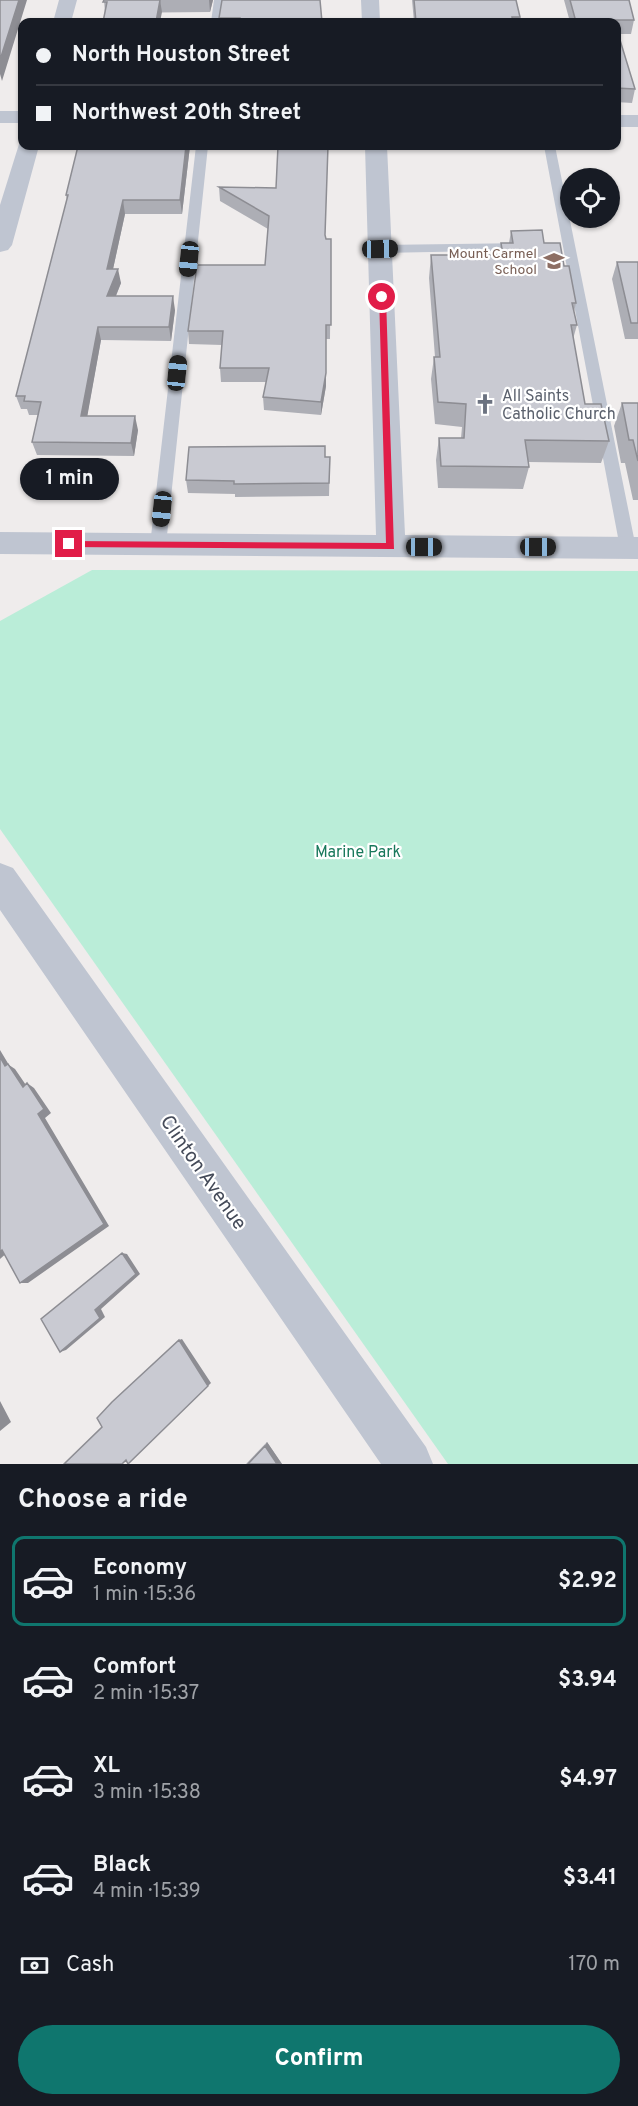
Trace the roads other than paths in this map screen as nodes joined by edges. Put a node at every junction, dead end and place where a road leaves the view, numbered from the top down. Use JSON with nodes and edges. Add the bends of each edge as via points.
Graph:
{"nodes":[{"id":1,"x":68,"y":0,"type":"edge"},
{"id":2,"x":219,"y":0,"type":"edge"},
{"id":3,"x":370,"y":0,"type":"edge"},
{"id":4,"x":63,"y":18,"type":"edge"},
{"id":5,"x":217,"y":18,"type":"edge"},
{"id":6,"x":371,"y":18,"type":"edge"},
{"id":7,"x":0,"y":117,"type":"edge"},
{"id":8,"x":18,"y":117,"type":"edge"},
{"id":9,"x":621,"y":121,"type":"edge"},
{"id":10,"x":638,"y":121,"type":"edge"},
{"id":11,"x":27,"y":150,"type":"edge"},
{"id":12,"x":202,"y":150,"type":"edge"},
{"id":13,"x":376,"y":150,"type":"edge"},
{"id":14,"x":550,"y":150,"type":"edge"},
{"id":15,"x":0,"y":245,"type":"edge"},
{"id":16,"x":533,"y":247,"type":"edge"},
{"id":17,"x":380,"y":249,"type":"junction"},
{"id":18,"x":0,"y":543,"type":"edge"},
{"id":19,"x":158,"y":545,"type":"junction"},
{"id":20,"x":391,"y":547,"type":"junction"},
{"id":21,"x":633,"y":548,"type":"edge"},
{"id":22,"x":0,"y":880,"type":"edge"},
{"id":23,"x":409,"y":1464,"type":"edge"}],
"edges":[{"from":1,"to":4,"type":"street"},
{"from":2,"to":5,"type":"lane"},
{"from":3,"to":6,"type":"street"},
{"from":7,"to":8,"type":"street"},
{"from":9,"to":10,"type":"street"},
{"from":11,"to":15,"type":"street"},
{"from":12,"to":19,"type":"lane"},
{"from":13,"to":17,"type":"street"},
{"from":14,"to":21,"type":"lane","via":[[563,247]]},
{"from":16,"to":17,"type":"lane"},
{"from":17,"to":20,"type":"street"},
{"from":18,"to":19,"type":"street"},
{"from":19,"to":20,"type":"street"},
{"from":20,"to":21,"type":"street"},
{"from":22,"to":23,"type":"street","name":"Clinton Avenue"}]}
